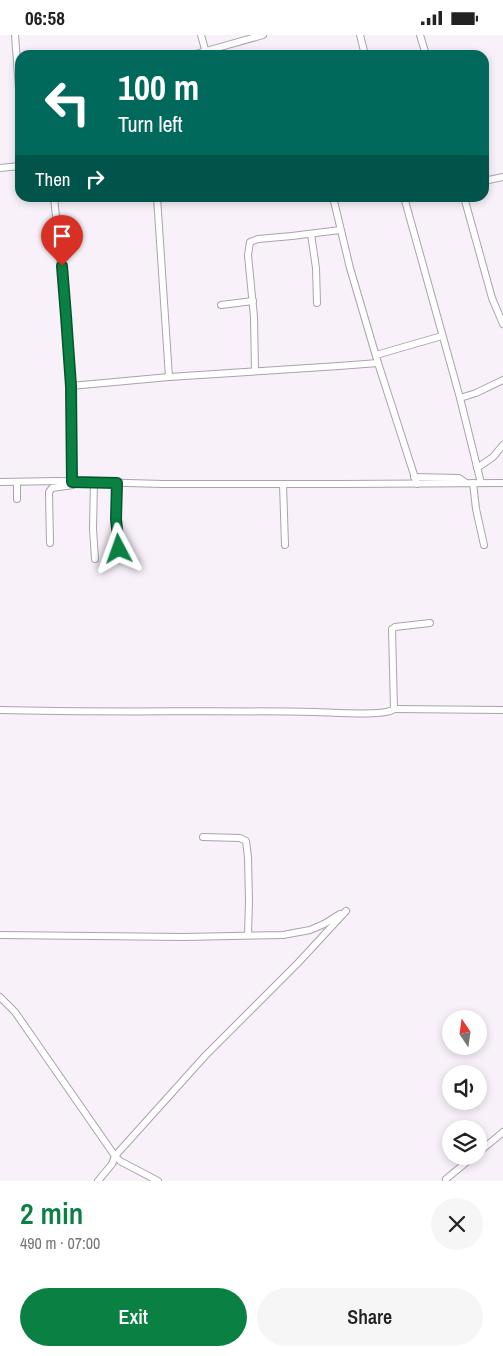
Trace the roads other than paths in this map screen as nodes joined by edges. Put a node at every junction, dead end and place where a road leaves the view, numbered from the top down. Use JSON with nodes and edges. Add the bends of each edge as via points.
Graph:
{"nodes":[{"id":1,"x":15,"y":35,"type":"edge"},
{"id":2,"x":201,"y":35,"type":"edge"},
{"id":3,"x":263,"y":35,"type":"edge"},
{"id":4,"x":360,"y":35,"type":"edge"},
{"id":5,"x":420,"y":35,"type":"edge"},
{"id":6,"x":16,"y":50,"type":"edge"},
{"id":7,"x":205,"y":50,"type":"edge"},
{"id":8,"x":216,"y":50,"type":"edge"},
{"id":9,"x":364,"y":50,"type":"edge"},
{"id":10,"x":424,"y":50,"type":"edge"},
{"id":11,"x":15,"y":166,"type":"edge"},
{"id":12,"x":0,"y":167,"type":"edge"},
{"id":13,"x":503,"y":177,"type":"edge"},
{"id":14,"x":489,"y":180,"type":"edge"},
{"id":15,"x":55,"y":202,"type":"edge"},
{"id":16,"x":157,"y":202,"type":"edge"},
{"id":17,"x":334,"y":202,"type":"edge"},
{"id":18,"x":405,"y":202,"type":"edge"},
{"id":19,"x":465,"y":202,"type":"edge"},
{"id":20,"x":340,"y":230,"type":"junction"},
{"id":21,"x":311,"y":234,"type":"junction"},
{"id":22,"x":253,"y":301,"type":"junction"},
{"id":23,"x":318,"y":303,"type":"dead end"},
{"id":24,"x":221,"y":305,"type":"dead end"},
{"id":25,"x":503,"y":324,"type":"edge"},
{"id":26,"x":442,"y":336,"type":"junction"},
{"id":27,"x":377,"y":359,"type":"junction"},
{"id":28,"x":255,"y":371,"type":"junction"},
{"id":29,"x":169,"y":377,"type":"junction"},
{"id":30,"x":503,"y":380,"type":"edge"},
{"id":31,"x":71,"y":386,"type":"junction"},
{"id":32,"x":460,"y":398,"type":"junction"},
{"id":33,"x":503,"y":445,"type":"edge"},
{"id":34,"x":477,"y":468,"type":"junction"},
{"id":35,"x":416,"y":481,"type":"junction"},
{"id":36,"x":0,"y":482,"type":"edge"},
{"id":37,"x":17,"y":482,"type":"junction"},
{"id":38,"x":74,"y":482,"type":"junction"},
{"id":39,"x":94,"y":482,"type":"junction"},
{"id":40,"x":117,"y":483,"type":"junction"},
{"id":41,"x":477,"y":483,"type":"junction"},
{"id":42,"x":503,"y":483,"type":"edge"},
{"id":43,"x":283,"y":484,"type":"junction"},
{"id":44,"x":17,"y":499,"type":"dead end"},
{"id":45,"x":50,"y":543,"type":"dead end"},
{"id":46,"x":285,"y":545,"type":"dead end"},
{"id":47,"x":484,"y":545,"type":"dead end"},
{"id":48,"x":95,"y":559,"type":"dead end"},
{"id":49,"x":134,"y":561,"type":"dead end"},
{"id":50,"x":430,"y":623,"type":"dead end"},
{"id":51,"x":394,"y":709,"type":"junction"},
{"id":52,"x":503,"y":710,"type":"edge"},
{"id":53,"x":0,"y":711,"type":"edge"},
{"id":54,"x":203,"y":837,"type":"dead end"},
{"id":55,"x":0,"y":935,"type":"edge"},
{"id":56,"x":248,"y":935,"type":"junction"},
{"id":57,"x":0,"y":998,"type":"edge"},
{"id":58,"x":503,"y":1132,"type":"edge"},
{"id":59,"x":487,"y":1145,"type":"edge"},
{"id":60,"x":115,"y":1156,"type":"junction"},
{"id":61,"x":463,"y":1165,"type":"edge"},
{"id":62,"x":446,"y":1179,"type":"dead end"},
{"id":63,"x":98,"y":1181,"type":"edge"},
{"id":64,"x":158,"y":1181,"type":"edge"}],
"edges":[{"from":1,"to":6,"type":"street"},
{"from":2,"to":7,"type":"street"},
{"from":3,"to":8,"type":"street"},
{"from":4,"to":9,"type":"street"},
{"from":5,"to":10,"type":"street"},
{"from":11,"to":12,"type":"street"},
{"from":13,"to":14,"type":"street"},
{"from":15,"to":31,"type":"street"},
{"from":16,"to":29,"type":"street"},
{"from":17,"to":20,"type":"street"},
{"from":18,"to":26,"type":"street"},
{"from":19,"to":25,"type":"street","via":[[492,298]]},
{"from":20,"to":21,"type":"street"},
{"from":20,"to":27,"type":"street"},
{"from":21,"to":22,"type":"street","via":[[250,242],[248,255]]},
{"from":21,"to":23,"type":"street"},
{"from":22,"to":24,"type":"street"},
{"from":22,"to":28,"type":"street"},
{"from":26,"to":27,"type":"street"},
{"from":26,"to":32,"type":"street"},
{"from":27,"to":28,"type":"street","via":[[339,366]]},
{"from":27,"to":35,"type":"street"},
{"from":28,"to":29,"type":"street"},
{"from":29,"to":31,"type":"street"},
{"from":30,"to":32,"type":"street"},
{"from":31,"to":38,"type":"street"},
{"from":32,"to":34,"type":"street"},
{"from":33,"to":34,"type":"street"},
{"from":34,"to":41,"type":"street"},
{"from":35,"to":41,"type":"street"},
{"from":35,"to":43,"type":"street"},
{"from":36,"to":37,"type":"street"},
{"from":37,"to":38,"type":"street"},
{"from":37,"to":44,"type":"street"},
{"from":38,"to":39,"type":"street"},
{"from":38,"to":45,"type":"street","via":[[52,488],[49,492]]},
{"from":39,"to":40,"type":"street"},
{"from":39,"to":48,"type":"street"},
{"from":40,"to":43,"type":"street"},
{"from":40,"to":49,"type":"street","via":[[118,548]]},
{"from":41,"to":42,"type":"street"},
{"from":41,"to":47,"type":"street","via":[[476,509]]},
{"from":43,"to":46,"type":"street"},
{"from":50,"to":51,"type":"street","via":[[392,629]]},
{"from":51,"to":52,"type":"street"},
{"from":51,"to":53,"type":"street","via":[[370,713]]},
{"from":54,"to":56,"type":"street","via":[[246,841]]},
{"from":55,"to":56,"type":"street"},
{"from":56,"to":60,"type":"street","via":[[283,935],[310,930],[346,911],[205,1056]]},
{"from":57,"to":60,"type":"street","via":[[15,1012]]},
{"from":58,"to":59,"type":"street"},
{"from":60,"to":63,"type":"street"},
{"from":60,"to":64,"type":"street"},
{"from":61,"to":62,"type":"street"}]}
